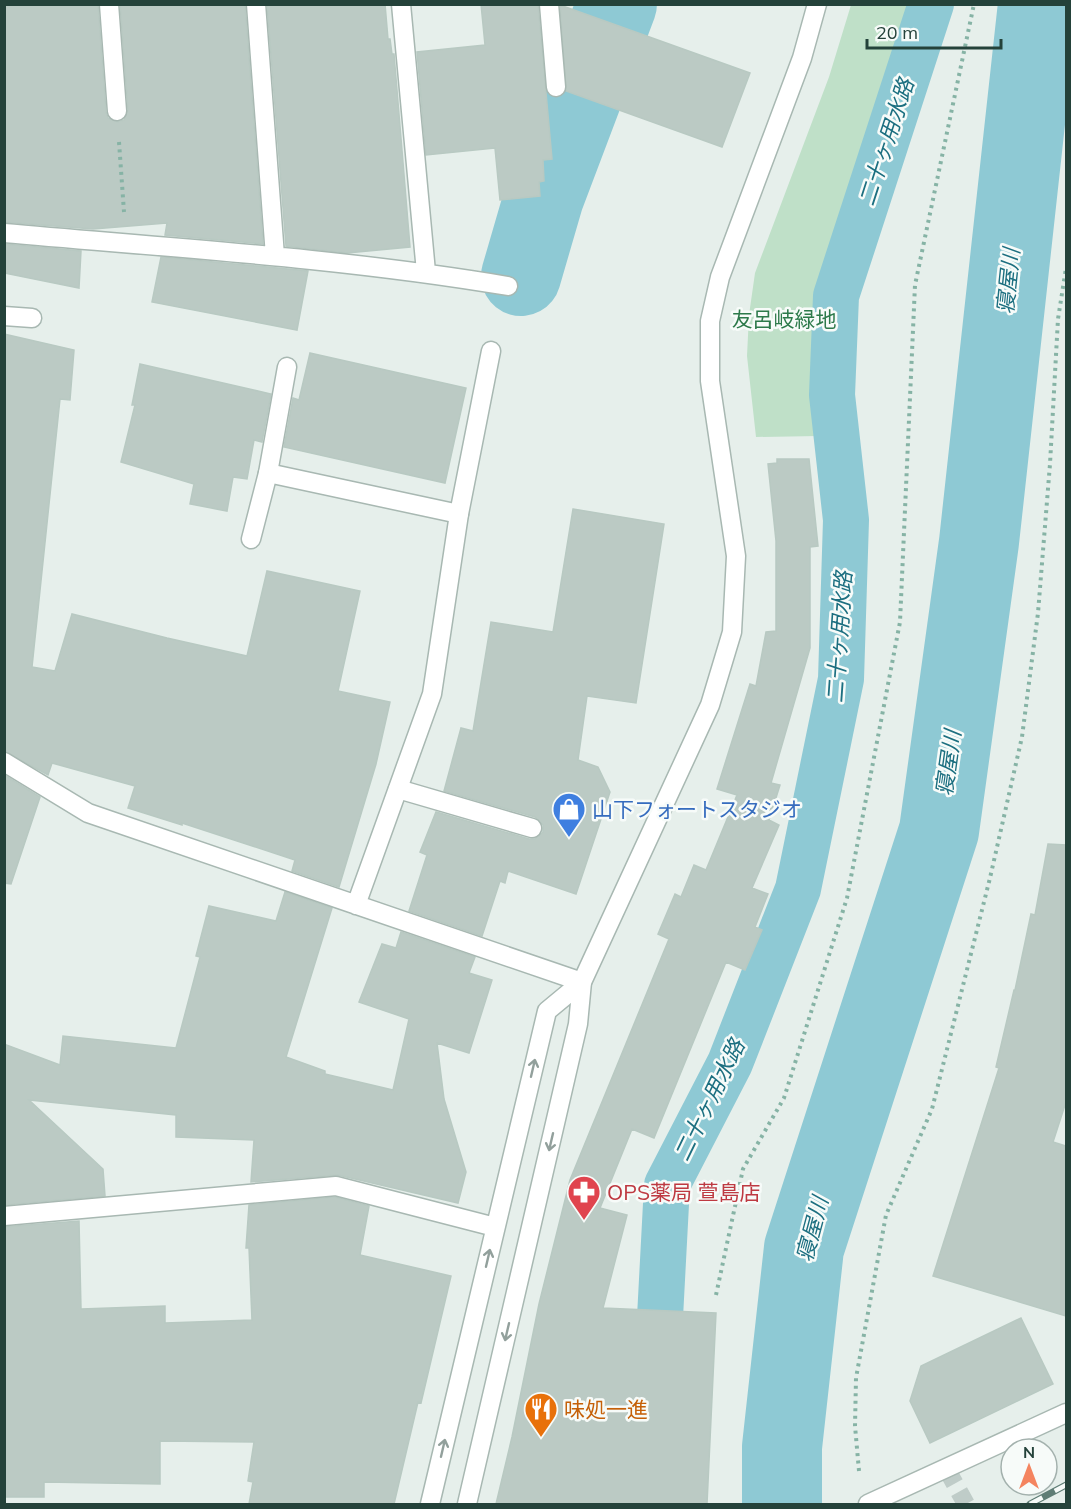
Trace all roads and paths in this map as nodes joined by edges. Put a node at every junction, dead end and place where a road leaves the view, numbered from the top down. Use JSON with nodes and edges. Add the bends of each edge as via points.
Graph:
{"nodes":[{"id":1,"x":109,"y":4,"type":"edge"},
{"id":2,"x":256,"y":4,"type":"edge"},
{"id":3,"x":401,"y":4,"type":"edge"},
{"id":4,"x":549,"y":4,"type":"edge"},
{"id":5,"x":817,"y":4,"type":"edge"},
{"id":6,"x":974,"y":4,"type":"edge"},
{"id":7,"x":556,"y":87,"type":"dead end"},
{"id":8,"x":117,"y":111,"type":"joint"},
{"id":9,"x":4,"y":233,"type":"edge"},
{"id":10,"x":127,"y":244,"type":"junction"},
{"id":11,"x":275,"y":256,"type":"junction"},
{"id":12,"x":1066,"y":268,"type":"edge"},
{"id":13,"x":426,"y":272,"type":"junction"},
{"id":14,"x":508,"y":286,"type":"dead end"},
{"id":15,"x":4,"y":316,"type":"edge"},
{"id":16,"x":32,"y":318,"type":"dead end"},
{"id":17,"x":491,"y":351,"type":"dead end"},
{"id":18,"x":287,"y":367,"type":"dead end"},
{"id":19,"x":268,"y":473,"type":"junction"},
{"id":20,"x":459,"y":514,"type":"junction"},
{"id":21,"x":251,"y":539,"type":"dead end"},
{"id":22,"x":4,"y":762,"type":"edge"},
{"id":23,"x":398,"y":789,"type":"junction"},
{"id":24,"x":532,"y":828,"type":"dead end"},
{"id":25,"x":356,"y":905,"type":"junction"},
{"id":26,"x":582,"y":982,"type":"junction"},
{"id":27,"x":4,"y":1216,"type":"edge"},
{"id":28,"x":495,"y":1227,"type":"junction"},
{"id":29,"x":716,"y":1295,"type":"dead end"},
{"id":30,"x":1066,"y":1413,"type":"edge"},
{"id":31,"x":859,"y":1479,"type":"dead end"},
{"id":32,"x":430,"y":1504,"type":"edge"},
{"id":33,"x":467,"y":1504,"type":"edge"},
{"id":34,"x":868,"y":1504,"type":"edge"}],
"edges":[{"from":1,"to":8,"type":"street"},
{"from":2,"to":11,"type":"street"},
{"from":3,"to":13,"type":"street"},
{"from":4,"to":7,"type":"street"},
{"from":5,"to":26,"type":"street","via":[[802,58],[720,277],[710,321],[710,381],[736,556],[732,632],[710,705]]},
{"from":6,"to":29,"type":"path","via":[[915,285],[900,622],[847,898],[784,1098],[743,1168]]},
{"from":8,"to":10,"type":"path"},
{"from":9,"to":10,"type":"street"},
{"from":10,"to":11,"type":"street"},
{"from":11,"to":13,"type":"street"},
{"from":12,"to":31,"type":"path","via":[[1058,319],[1038,613],[1022,737],[932,1109],[886,1215],[856,1378]]},
{"from":13,"to":14,"type":"street"},
{"from":15,"to":16,"type":"street"},
{"from":17,"to":20,"type":"street"},
{"from":18,"to":19,"type":"street"},
{"from":19,"to":20,"type":"street"},
{"from":19,"to":21,"type":"street"},
{"from":20,"to":23,"type":"street","via":[[432,694]]},
{"from":22,"to":25,"type":"street","via":[[88,813]]},
{"from":23,"to":24,"type":"street"},
{"from":23,"to":25,"type":"street"},
{"from":25,"to":26,"type":"street"},
{"from":28,"to":26,"type":"street","one_way":true,"via":[[547,1011]]},
{"from":26,"to":33,"type":"street","one_way":true,"via":[[578,1024]]},
{"from":27,"to":28,"type":"street","via":[[336,1186]]},
{"from":32,"to":28,"type":"street","one_way":true},
{"from":30,"to":34,"type":"street"}]}
